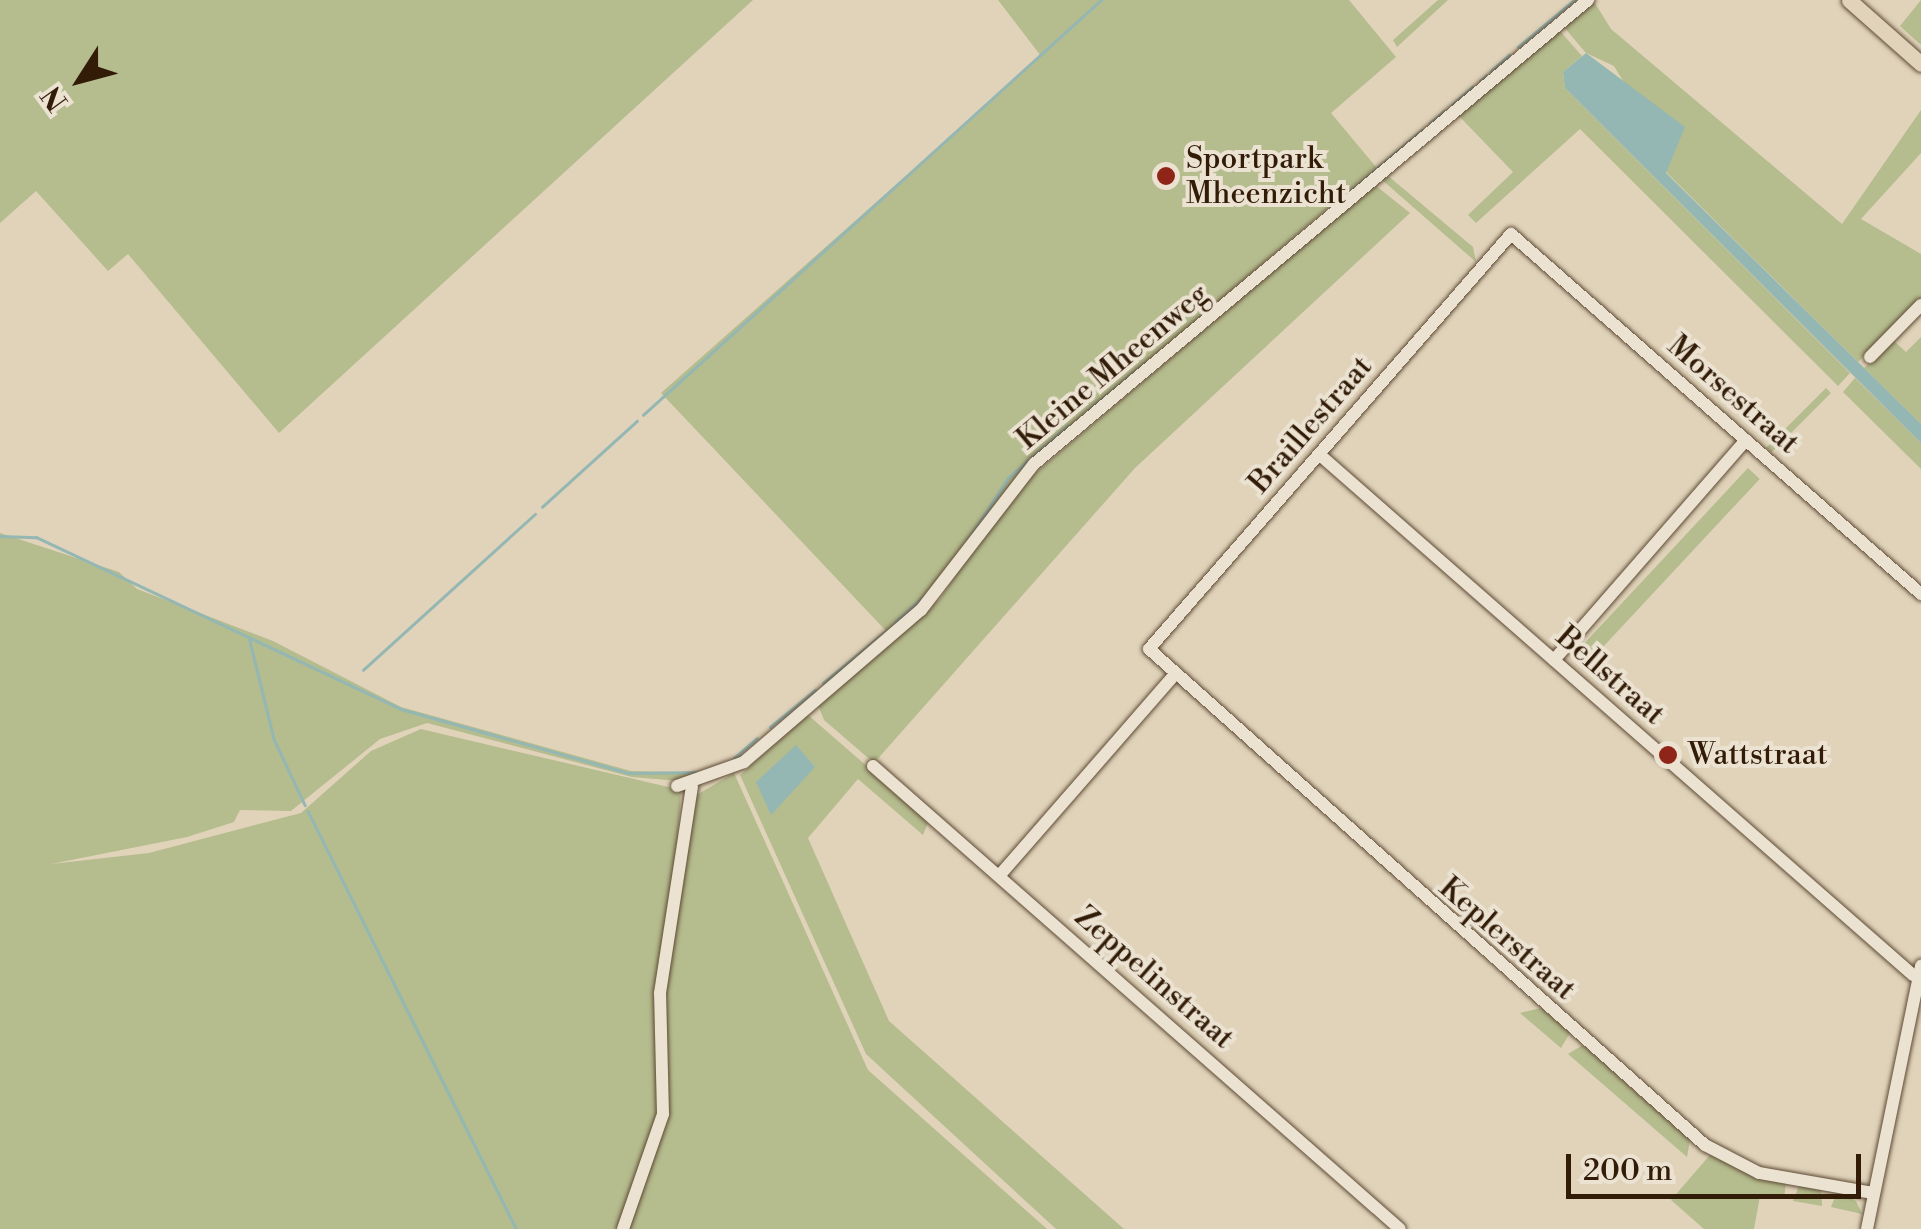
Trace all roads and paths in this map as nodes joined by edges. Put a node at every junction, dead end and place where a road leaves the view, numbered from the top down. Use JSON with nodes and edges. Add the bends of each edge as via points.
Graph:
{"nodes":[{"id":1,"x":1588,"y":0,"type":"edge"},
{"id":2,"x":1849,"y":0,"type":"edge"},
{"id":3,"x":1921,"y":64,"type":"edge"},
{"id":4,"x":1512,"y":234,"type":"joint"},
{"id":5,"x":1921,"y":305,"type":"edge"},
{"id":6,"x":1870,"y":357,"type":"dead end"},
{"id":7,"x":1746,"y":440,"type":"junction"},
{"id":8,"x":1320,"y":455,"type":"junction"},
{"id":9,"x":1921,"y":594,"type":"edge"},
{"id":10,"x":1148,"y":649,"type":"joint"},
{"id":11,"x":1554,"y":660,"type":"junction"},
{"id":12,"x":1172,"y":678,"type":"junction"},
{"id":13,"x":873,"y":766,"type":"dead end"},
{"id":14,"x":677,"y":786,"type":"dead end"},
{"id":15,"x":692,"y":786,"type":"junction"},
{"id":16,"x":1000,"y":876,"type":"junction"},
{"id":17,"x":1917,"y":970,"type":"edge"},
{"id":18,"x":1874,"y":1194,"type":"junction"},
{"id":19,"x":623,"y":1229,"type":"edge"},
{"id":20,"x":1400,"y":1229,"type":"edge"},
{"id":21,"x":1867,"y":1229,"type":"edge"}],
"edges":[{"from":1,"to":15,"type":"street","name":"Kleine Mheenweg","via":[[1034,464],[922,610],[744,762]]},
{"from":2,"to":3,"type":"main road"},
{"from":4,"to":7,"type":"street","name":"Morsestraat"},
{"from":4,"to":8,"type":"street","name":"Braillestraat"},
{"from":5,"to":6,"type":"street"},
{"from":7,"to":9,"type":"street","name":"Morsestraat"},
{"from":7,"to":11,"type":"street"},
{"from":8,"to":10,"type":"street","name":"Braillestraat"},
{"from":8,"to":11,"type":"street","name":"Bellstraat"},
{"from":10,"to":12,"type":"street","name":"Keplerstraat"},
{"from":11,"to":17,"type":"street","name":"Bellstraat"},
{"from":12,"to":16,"type":"street"},
{"from":12,"to":18,"type":"street","name":"Keplerstraat","via":[[1714,1152],[1759,1172]]},
{"from":13,"to":16,"type":"street","name":"Zeppelinstraat"},
{"from":14,"to":15,"type":"street","name":"Kleine Mheenweg"},
{"from":15,"to":19,"type":"street","via":[[660,993],[663,1114]]},
{"from":16,"to":20,"type":"street","name":"Zeppelinstraat"},
{"from":17,"to":18,"type":"street"},
{"from":18,"to":21,"type":"street"}]}
